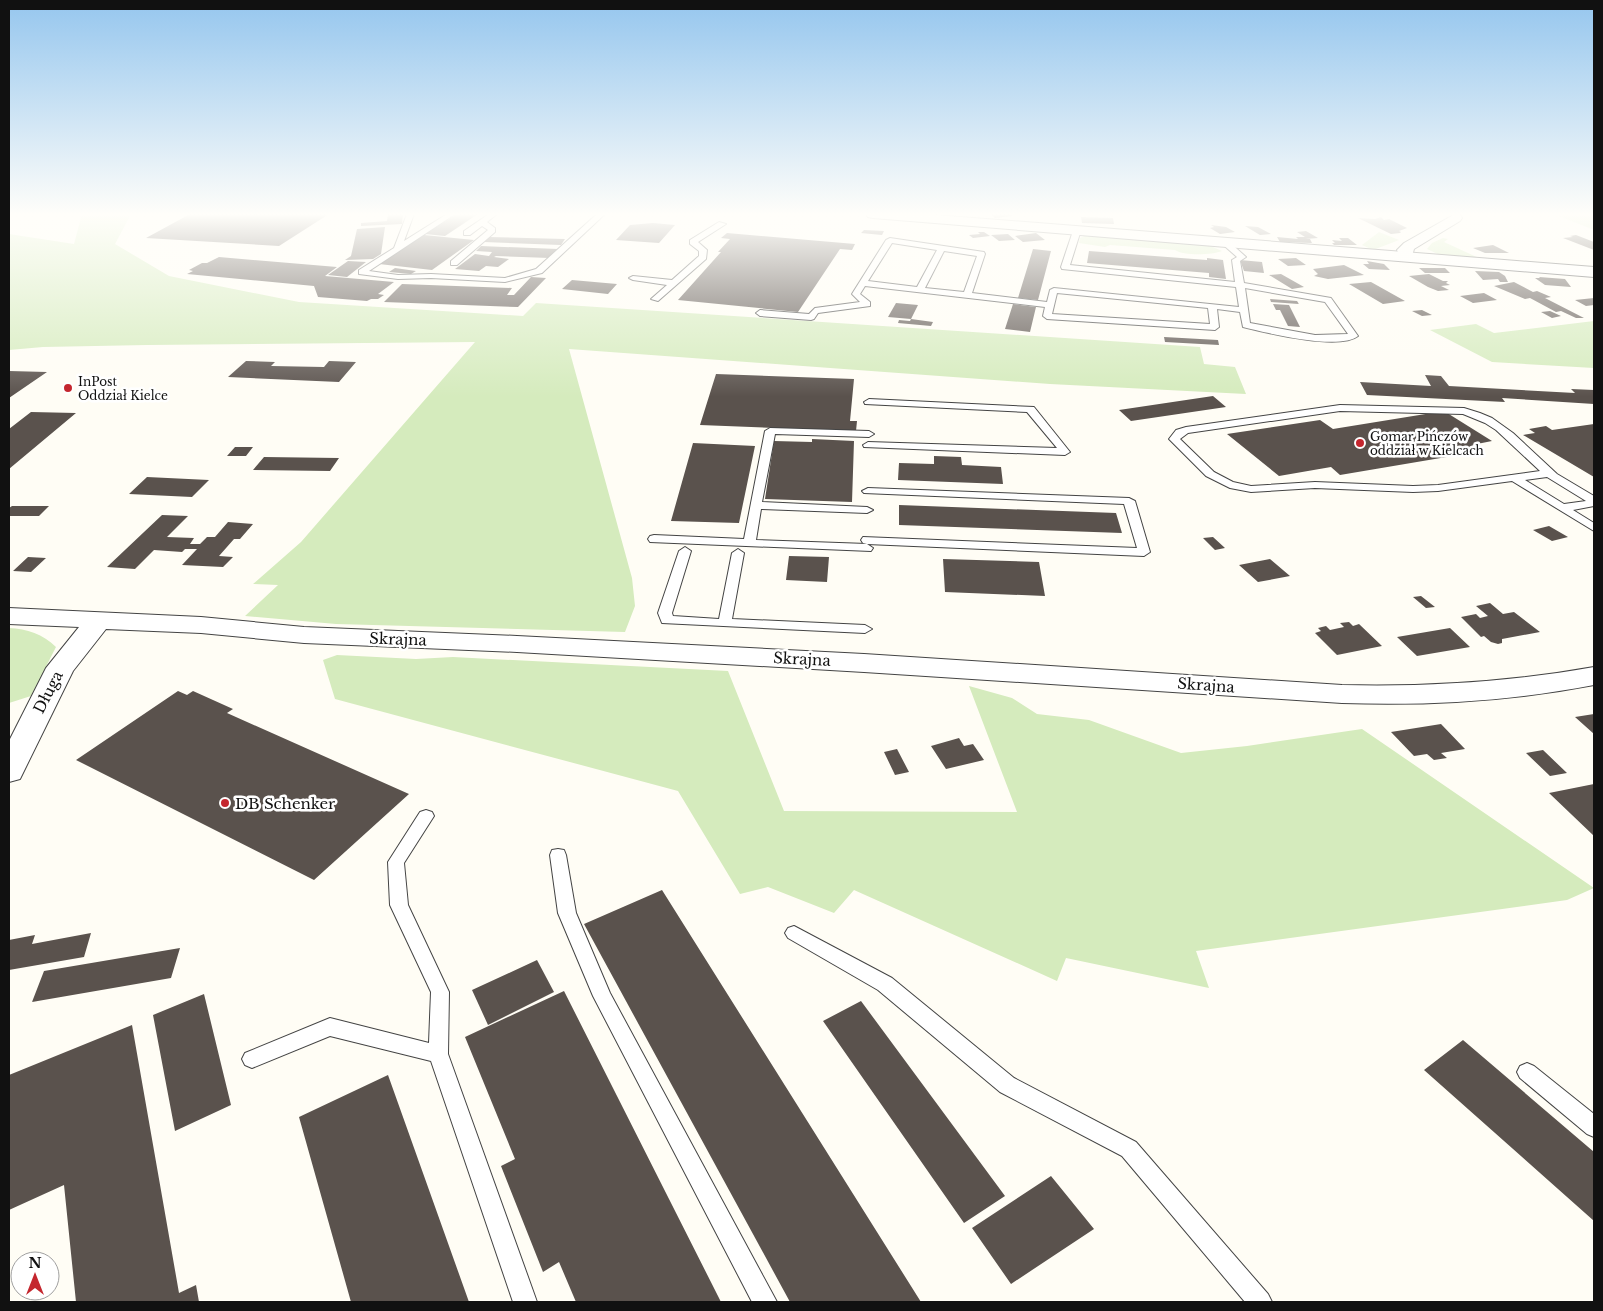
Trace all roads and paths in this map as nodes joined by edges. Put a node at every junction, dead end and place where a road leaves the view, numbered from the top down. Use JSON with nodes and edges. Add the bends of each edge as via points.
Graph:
{"nodes":[{"id":1,"x":385,"y":275,"type":"edge"},
{"id":2,"x":524,"y":275,"type":"edge"},
{"id":3,"x":683,"y":275,"type":"edge"},
{"id":4,"x":868,"y":275,"type":"edge"},
{"id":5,"x":928,"y":275,"type":"edge"},
{"id":6,"x":974,"y":275,"type":"edge"},
{"id":7,"x":1145,"y":275,"type":"edge"},
{"id":8,"x":1238,"y":275,"type":"edge"},
{"id":9,"x":633,"y":278,"type":"dead end"},
{"id":10,"x":674,"y":283,"type":"junction"},
{"id":11,"x":863,"y":283,"type":"junction"},
{"id":12,"x":1240,"y":285,"type":"junction"},
{"id":13,"x":920,"y":290,"type":"junction"},
{"id":14,"x":967,"y":295,"type":"junction"},
{"id":15,"x":655,"y":299,"type":"dead end"},
{"id":16,"x":1050,"y":305,"type":"junction"},
{"id":17,"x":1212,"y":306,"type":"junction"},
{"id":18,"x":1244,"y":310,"type":"junction"},
{"id":19,"x":760,"y":313,"type":"dead end"},
{"id":20,"x":869,"y":402,"type":"dead end"},
{"id":21,"x":868,"y":440,"type":"joint"},
{"id":22,"x":1549,"y":473,"type":"junction"},
{"id":23,"x":1515,"y":478,"type":"junction"},
{"id":24,"x":868,"y":491,"type":"dead end"},
{"id":25,"x":1594,"y":501,"type":"edge"},
{"id":26,"x":756,"y":505,"type":"junction"},
{"id":27,"x":1562,"y":508,"type":"junction"},
{"id":28,"x":867,"y":510,"type":"dead end"},
{"id":29,"x":1594,"y":528,"type":"edge"},
{"id":30,"x":654,"y":539,"type":"dead end"},
{"id":31,"x":749,"y":543,"type":"junction"},
{"id":32,"x":685,"y":551,"type":"dead end"},
{"id":33,"x":738,"y":553,"type":"dead end"},
{"id":34,"x":9,"y":616,"type":"edge"},
{"id":35,"x":98,"y":621,"type":"junction"},
{"id":36,"x":725,"y":623,"type":"junction"},
{"id":37,"x":865,"y":629,"type":"dead end"},
{"id":38,"x":1594,"y":676,"type":"edge"},
{"id":39,"x":9,"y":771,"type":"edge"},
{"id":40,"x":426,"y":816,"type":"dead end"},
{"id":41,"x":558,"y":855,"type":"dead end"},
{"id":42,"x":794,"y":932,"type":"dead end"},
{"id":43,"x":438,"y":1054,"type":"junction"},
{"id":44,"x":252,"y":1059,"type":"dead end"},
{"id":45,"x":1527,"y":1072,"type":"dead end"},
{"id":46,"x":1594,"y":1127,"type":"edge"},
{"id":47,"x":525,"y":1302,"type":"edge"},
{"id":48,"x":765,"y":1302,"type":"edge"},
{"id":49,"x":1260,"y":1302,"type":"edge"}],
"edges":[{"from":1,"to":2,"type":"lane","via":[[506,280]]},
{"from":3,"to":10,"type":"lane"},
{"from":4,"to":11,"type":"lane"},
{"from":5,"to":13,"type":"lane"},
{"from":6,"to":14,"type":"lane"},
{"from":7,"to":12,"type":"lane"},
{"from":8,"to":12,"type":"lane"},
{"from":9,"to":10,"type":"lane"},
{"from":10,"to":15,"type":"lane"},
{"from":11,"to":13,"type":"lane"},
{"from":11,"to":19,"type":"lane","via":[[856,294],[867,304],[815,311],[811,316]]},
{"from":12,"to":18,"type":"lane"},
{"from":12,"to":18,"type":"lane","via":[[1328,300],[1354,336],[1314,338],[1246,325]]},
{"from":13,"to":14,"type":"lane"},
{"from":14,"to":16,"type":"lane"},
{"from":16,"to":17,"type":"lane","via":[[1054,290]]},
{"from":16,"to":17,"type":"lane","via":[[1047,316],[1215,328]]},
{"from":17,"to":18,"type":"lane"},
{"from":20,"to":21,"type":"lane","via":[[1030,409],[1065,452]]},
{"from":21,"to":26,"type":"lane","via":[[770,432]]},
{"from":22,"to":23,"type":"lane"},
{"from":22,"to":23,"type":"lane","via":[[1498,426],[1477,415],[1453,410],[1322,409],[1186,430],[1174,439],[1210,474],[1230,484],[1251,489],[1314,485],[1413,490]]},
{"from":22,"to":25,"type":"lane"},
{"from":23,"to":27,"type":"lane"},
{"from":24,"to":31,"type":"lane","via":[[1129,501],[1144,552]]},
{"from":25,"to":27,"type":"lane"},
{"from":26,"to":28,"type":"lane"},
{"from":26,"to":31,"type":"lane"},
{"from":27,"to":29,"type":"lane"},
{"from":30,"to":31,"type":"lane"},
{"from":32,"to":36,"type":"lane","via":[[665,613],[667,620]]},
{"from":33,"to":36,"type":"lane"},
{"from":34,"to":35,"type":"street","name":"Skrajna"},
{"from":35,"to":38,"type":"street","name":"Skrajna","via":[[201,625],[304,635],[864,663],[1342,694],[1474,693],[1536,687]]},
{"from":35,"to":39,"type":"street","name":"Długa","via":[[60,668]]},
{"from":36,"to":37,"type":"lane"},
{"from":40,"to":43,"type":"lane","via":[[396,862],[399,905],[440,992]]},
{"from":41,"to":48,"type":"lane","via":[[567,913],[602,996]]},
{"from":42,"to":49,"type":"lane","via":[[885,984],[1007,1085],[1129,1149]]},
{"from":43,"to":44,"type":"lane","via":[[330,1027]]},
{"from":43,"to":47,"type":"lane"},
{"from":45,"to":46,"type":"lane"}]}
